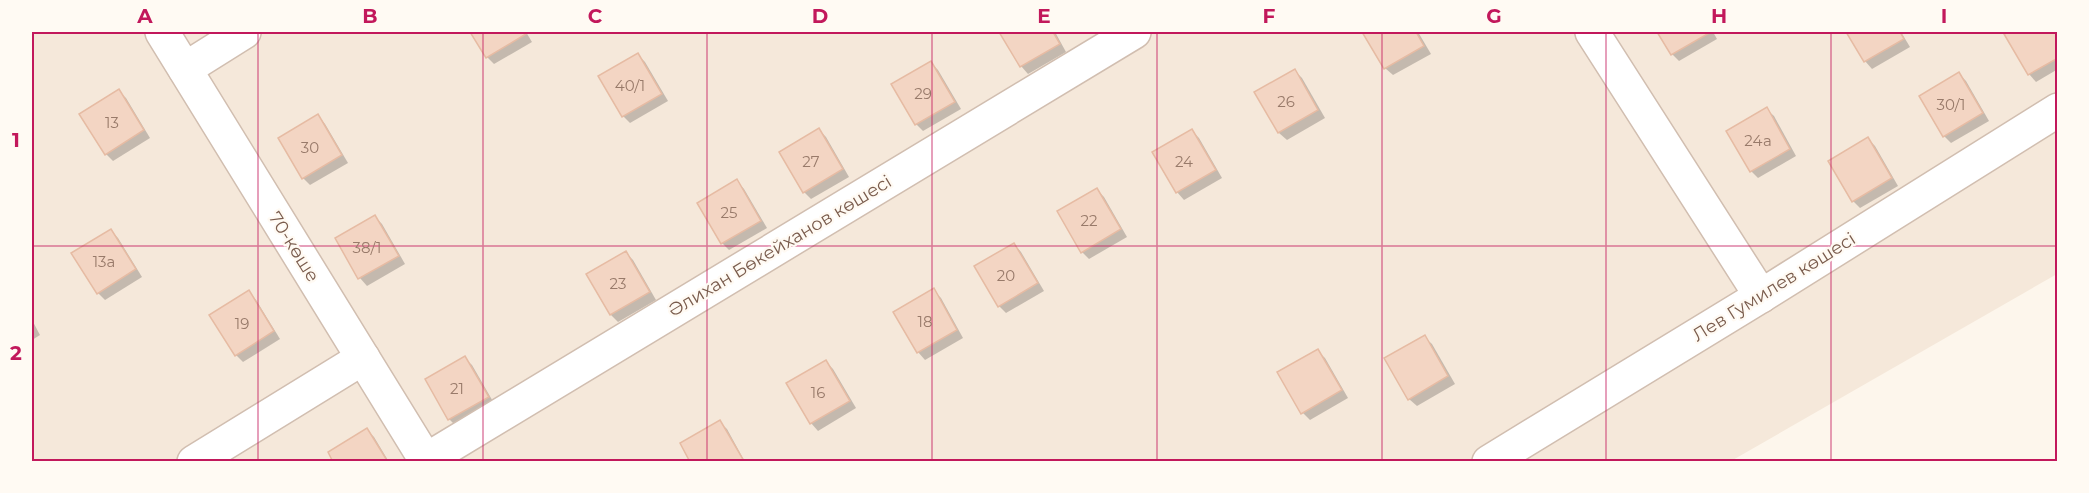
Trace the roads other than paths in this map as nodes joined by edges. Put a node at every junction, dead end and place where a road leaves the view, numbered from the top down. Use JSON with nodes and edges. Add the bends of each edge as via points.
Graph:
{"nodes":[{"id":1,"x":162,"y":32,"type":"edge"},
{"id":2,"x":244,"y":32,"type":"edge"},
{"id":3,"x":1134,"y":32,"type":"edge"},
{"id":4,"x":1592,"y":32,"type":"edge"},
{"id":5,"x":185,"y":69,"type":"junction"},
{"id":6,"x":2058,"y":110,"type":"edge"},
{"id":7,"x":1761,"y":296,"type":"junction"},
{"id":8,"x":363,"y":358,"type":"junction"},
{"id":9,"x":426,"y":461,"type":"edge"},
{"id":10,"x":194,"y":462,"type":"edge"},
{"id":11,"x":1489,"y":462,"type":"edge"}],
"edges":[{"from":1,"to":5,"type":"street","name":"70-көше"},
{"from":2,"to":5,"type":"street"},
{"from":3,"to":9,"type":"street","name":"Әлихан Бөкейханов көшесі"},
{"from":4,"to":7,"type":"street"},
{"from":5,"to":8,"type":"street","name":"70-көше"},
{"from":6,"to":7,"type":"street","name":"Лев Гумилев көшесі"},
{"from":7,"to":11,"type":"street","name":"Лев Гумилев көшесі"},
{"from":8,"to":9,"type":"street","name":"70-көше"},
{"from":8,"to":10,"type":"street"}]}
